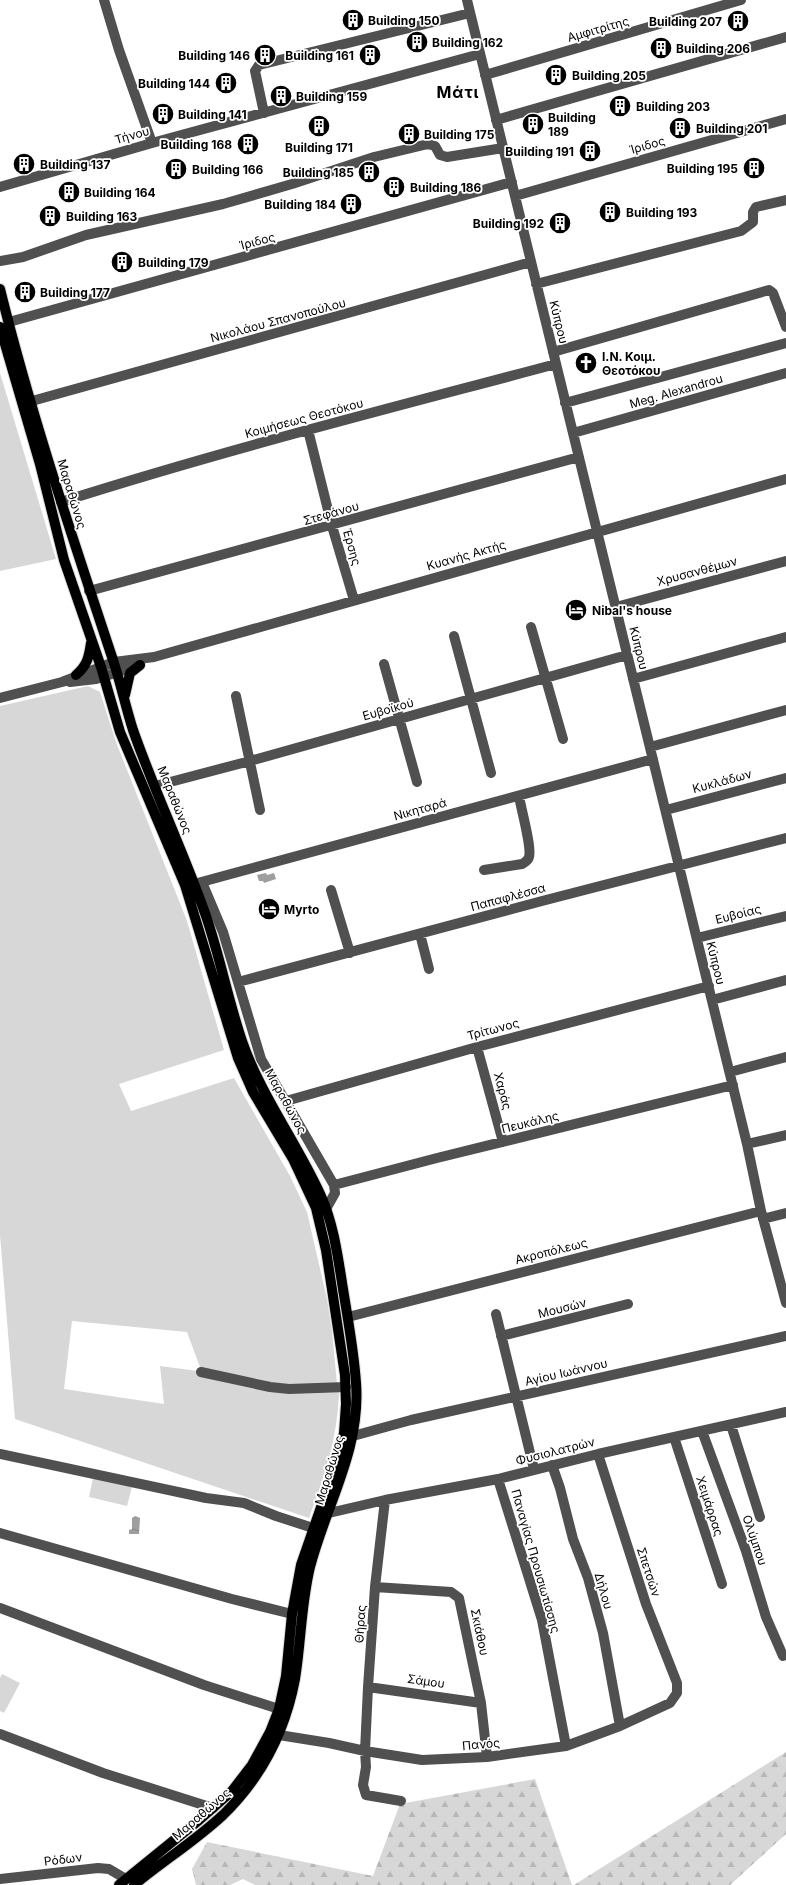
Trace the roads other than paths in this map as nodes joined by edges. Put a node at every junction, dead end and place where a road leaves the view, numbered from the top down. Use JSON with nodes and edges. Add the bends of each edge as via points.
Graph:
{"nodes":[{"id":1,"x":104,"y":0,"type":"edge"},
{"id":2,"x":467,"y":0,"type":"edge"},
{"id":3,"x":741,"y":0,"type":"edge"},
{"id":4,"x":470,"y":13,"type":"junction"},
{"id":5,"x":786,"y":38,"type":"edge"},
{"id":6,"x":480,"y":54,"type":"junction"},
{"id":7,"x":485,"y":75,"type":"junction"},
{"id":8,"x":264,"y":113,"type":"junction"},
{"id":9,"x":496,"y":120,"type":"junction"},
{"id":10,"x":786,"y":120,"type":"edge"},
{"id":11,"x":152,"y":143,"type":"junction"},
{"id":12,"x":503,"y":148,"type":"junction"},
{"id":13,"x":512,"y":182,"type":"junction"},
{"id":14,"x":0,"y":187,"type":"edge"},
{"id":15,"x":515,"y":196,"type":"junction"},
{"id":16,"x":786,"y":200,"type":"edge"},
{"id":17,"x":0,"y":261,"type":"edge"},
{"id":18,"x":531,"y":262,"type":"junction"},
{"id":19,"x":536,"y":284,"type":"junction"},
{"id":20,"x":0,"y":289,"type":"edge"},
{"id":21,"x":4,"y":325,"type":"edge"},
{"id":22,"x":786,"y":327,"type":"edge"},
{"id":23,"x":786,"y":343,"type":"edge"},
{"id":24,"x":553,"y":352,"type":"junction"},
{"id":25,"x":556,"y":364,"type":"junction"},
{"id":26,"x":786,"y":373,"type":"edge"},
{"id":27,"x":32,"y":401,"type":"junction"},
{"id":28,"x":566,"y":403,"type":"junction"},
{"id":29,"x":308,"y":430,"type":"junction"},
{"id":30,"x":573,"y":433,"type":"junction"},
{"id":31,"x":579,"y":457,"type":"junction"},
{"id":32,"x":786,"y":479,"type":"edge"},
{"id":33,"x":61,"y":502,"type":"junction"},
{"id":34,"x":332,"y":526,"type":"junction"},
{"id":35,"x":597,"y":532,"type":"junction"},
{"id":36,"x":786,"y":561,"type":"edge"},
{"id":37,"x":89,"y":592,"type":"junction"},
{"id":38,"x":354,"y":600,"type":"junction"},
{"id":39,"x":616,"y":607,"type":"junction"},
{"id":40,"x":531,"y":627,"type":"dead end"},
{"id":41,"x":454,"y":636,"type":"dead end"},
{"id":42,"x":786,"y":637,"type":"edge"},
{"id":43,"x":91,"y":639,"type":"junction"},
{"id":44,"x":627,"y":655,"type":"junction"},
{"id":45,"x":154,"y":657,"type":"junction"},
{"id":46,"x":114,"y":662,"type":"junction"},
{"id":47,"x":384,"y":664,"type":"dead end"},
{"id":48,"x":140,"y":665,"type":"junction"},
{"id":49,"x":101,"y":667,"type":"junction"},
{"id":50,"x":116,"y":672,"type":"junction"},
{"id":51,"x":76,"y":675,"type":"junction"},
{"id":52,"x":104,"y":677,"type":"junction"},
{"id":53,"x":546,"y":678,"type":"junction"},
{"id":54,"x":633,"y":679,"type":"junction"},
{"id":55,"x":62,"y":682,"type":"junction"},
{"id":56,"x":236,"y":696,"type":"dead end"},
{"id":57,"x":0,"y":698,"type":"edge"},
{"id":58,"x":471,"y":699,"type":"junction"},
{"id":59,"x":125,"y":704,"type":"junction"},
{"id":60,"x":786,"y":710,"type":"edge"},
{"id":61,"x":398,"y":719,"type":"junction"},
{"id":62,"x":563,"y":739,"type":"dead end"},
{"id":63,"x":650,"y":747,"type":"junction"},
{"id":64,"x":653,"y":758,"type":"junction"},
{"id":65,"x":250,"y":761,"type":"junction"},
{"id":66,"x":491,"y":773,"type":"dead end"},
{"id":67,"x":786,"y":778,"type":"edge"},
{"id":68,"x":417,"y":782,"type":"dead end"},
{"id":69,"x":155,"y":786,"type":"junction"},
{"id":70,"x":518,"y":796,"type":"junction"},
{"id":71,"x":260,"y":810,"type":"dead end"},
{"id":72,"x":666,"y":810,"type":"junction"},
{"id":73,"x":786,"y":838,"type":"edge"},
{"id":74,"x":679,"y":865,"type":"junction"},
{"id":75,"x":484,"y":870,"type":"dead end"},
{"id":76,"x":194,"y":884,"type":"junction"},
{"id":77,"x":331,"y":890,"type":"dead end"},
{"id":78,"x":786,"y":916,"type":"edge"},
{"id":79,"x":420,"y":934,"type":"junction"},
{"id":80,"x":697,"y":938,"type":"junction"},
{"id":81,"x":350,"y":953,"type":"junction"},
{"id":82,"x":429,"y":969,"type":"dead end"},
{"id":83,"x":786,"y":980,"type":"edge"},
{"id":84,"x":238,"y":982,"type":"junction"},
{"id":85,"x":709,"y":986,"type":"junction"},
{"id":86,"x":712,"y":1000,"type":"junction"},
{"id":87,"x":477,"y":1047,"type":"junction"},
{"id":88,"x":786,"y":1057,"type":"edge"},
{"id":89,"x":730,"y":1072,"type":"junction"},
{"id":90,"x":733,"y":1085,"type":"junction"},
{"id":91,"x":286,"y":1101,"type":"junction"},
{"id":92,"x":786,"y":1135,"type":"edge"},
{"id":93,"x":503,"y":1142,"type":"junction"},
{"id":94,"x":747,"y":1144,"type":"junction"},
{"id":95,"x":334,"y":1186,"type":"junction"},
{"id":96,"x":326,"y":1209,"type":"junction"},
{"id":97,"x":786,"y":1213,"type":"edge"},
{"id":98,"x":762,"y":1215,"type":"junction"},
{"id":99,"x":784,"y":1291,"type":"edge"},
{"id":100,"x":786,"y":1303,"type":"edge"},
{"id":101,"x":628,"y":1304,"type":"dead end"},
{"id":102,"x":496,"y":1314,"type":"dead end"},
{"id":103,"x":348,"y":1317,"type":"junction"},
{"id":104,"x":501,"y":1336,"type":"junction"},
{"id":105,"x":786,"y":1336,"type":"edge"},
{"id":106,"x":202,"y":1372,"type":"dead end"},
{"id":107,"x":346,"y":1386,"type":"junction"},
{"id":108,"x":516,"y":1397,"type":"junction"},
{"id":109,"x":786,"y":1412,"type":"edge"},
{"id":110,"x":731,"y":1425,"type":"junction"},
{"id":111,"x":702,"y":1431,"type":"junction"},
{"id":112,"x":353,"y":1436,"type":"junction"},
{"id":113,"x":674,"y":1437,"type":"junction"},
{"id":114,"x":0,"y":1454,"type":"edge"},
{"id":115,"x":598,"y":1454,"type":"junction"},
{"id":116,"x":552,"y":1465,"type":"junction"},
{"id":117,"x":534,"y":1469,"type":"junction"},
{"id":118,"x":498,"y":1478,"type":"junction"},
{"id":119,"x":385,"y":1500,"type":"junction"},
{"id":120,"x":329,"y":1513,"type":"junction"},
{"id":121,"x":760,"y":1517,"type":"dead end"},
{"id":122,"x":313,"y":1528,"type":"junction"},
{"id":123,"x":0,"y":1533,"type":"edge"},
{"id":124,"x":722,"y":1584,"type":"dead end"},
{"id":125,"x":376,"y":1587,"type":"junction"},
{"id":126,"x":0,"y":1608,"type":"edge"},
{"id":127,"x":292,"y":1614,"type":"junction"},
{"id":128,"x":782,"y":1656,"type":"dead end"},
{"id":129,"x":368,"y":1687,"type":"junction"},
{"id":130,"x":675,"y":1696,"type":"joint"},
{"id":131,"x":481,"y":1702,"type":"junction"},
{"id":132,"x":279,"y":1709,"type":"junction"},
{"id":133,"x":620,"y":1726,"type":"junction"},
{"id":134,"x":0,"y":1734,"type":"edge"},
{"id":135,"x":279,"y":1735,"type":"junction"},
{"id":136,"x":566,"y":1746,"type":"junction"},
{"id":137,"x":365,"y":1751,"type":"junction"},
{"id":138,"x":487,"y":1757,"type":"junction"},
{"id":139,"x":401,"y":1801,"type":"dead end"},
{"id":140,"x":213,"y":1808,"type":"junction"},
{"id":141,"x":0,"y":1879,"type":"edge"},
{"id":142,"x":126,"y":1883,"type":"edge"}],
"edges":[{"from":1,"to":11,"type":"street"},
{"from":2,"to":4,"type":"street","name":"Κύπρου"},
{"from":3,"to":7,"type":"street","name":"Αμφιτρίτης"},
{"from":4,"to":6,"type":"street","name":"Κύπρου"},
{"from":4,"to":8,"type":"street","via":[[259,65],[255,71]]},
{"from":5,"to":9,"type":"street"},
{"from":6,"to":7,"type":"street","name":"Κύπρου"},
{"from":6,"to":8,"type":"street","name":"Τήνου"},
{"from":7,"to":9,"type":"street","name":"Κύπρου"},
{"from":8,"to":11,"type":"street","name":"Τήνου"},
{"from":9,"to":12,"type":"street","name":"Κύπρου"},
{"from":10,"to":15,"type":"street","name":"Ίριδος"},
{"from":11,"to":14,"type":"street","name":"Τήνου"},
{"from":12,"to":13,"type":"street","name":"Κύπρου"},
{"from":12,"to":17,"type":"street","via":[[447,157],[440,155],[435,146],[428,144],[374,157],[223,204],[86,235],[23,257]]},
{"from":13,"to":15,"type":"street","name":"Κύπρου"},
{"from":13,"to":21,"type":"street","name":"Ίριδος"},
{"from":15,"to":18,"type":"street","name":"Κύπρου"},
{"from":16,"to":19,"type":"street","via":[[756,206],[753,222],[741,232]]},
{"from":18,"to":19,"type":"street","name":"Κύπρου"},
{"from":18,"to":27,"type":"street","name":"Νικολάου Σπανοπούλου"},
{"from":19,"to":24,"type":"street","name":"Κύπρου"},
{"from":20,"to":21,"type":"main road","name":"Μαραθώνος"},
{"from":21,"to":27,"type":"main road","name":"Μαραθώνος"},
{"from":21,"to":43,"type":"main road","name":"Μαραθώνος","via":[[64,560]]},
{"from":22,"to":24,"type":"street","via":[[773,293],[768,290]]},
{"from":23,"to":28,"type":"street"},
{"from":24,"to":25,"type":"street","name":"Κύπρου"},
{"from":25,"to":28,"type":"street","name":"Κύπρου"},
{"from":25,"to":29,"type":"street","name":"Κοιμήσεως Θεοτόκου"},
{"from":26,"to":30,"type":"street","name":"Meg. Alexandrou"},
{"from":27,"to":33,"type":"main road","name":"Μαραθώνος"},
{"from":28,"to":30,"type":"street","name":"Κύπρου"},
{"from":29,"to":33,"type":"street","name":"Κοιμήσεως Θεοτόκου"},
{"from":29,"to":34,"type":"street","name":"Έρσης"},
{"from":30,"to":31,"type":"street","name":"Κύπρου"},
{"from":31,"to":34,"type":"street","name":"Στεφάνου"},
{"from":31,"to":35,"type":"street","name":"Κύπρου"},
{"from":32,"to":35,"type":"street","name":"Κυανής Ακτής"},
{"from":33,"to":37,"type":"main road","name":"Μαραθώνος"},
{"from":34,"to":37,"type":"street","name":"Στεφάνου"},
{"from":34,"to":38,"type":"street","name":"Έρσης"},
{"from":35,"to":38,"type":"street","name":"Κυανής Ακτής"},
{"from":35,"to":39,"type":"street","name":"Κύπρου"},
{"from":36,"to":39,"type":"street","name":"Χρυσανθέμων"},
{"from":37,"to":46,"type":"main road","name":"Μαραθώνος"},
{"from":38,"to":45,"type":"street","name":"Κυανής Ακτής"},
{"from":39,"to":44,"type":"street","name":"Κύπρου"},
{"from":40,"to":53,"type":"street"},
{"from":41,"to":58,"type":"street"},
{"from":42,"to":54,"type":"street"},
{"from":43,"to":49,"type":"main road","name":"Μαραθώνος"},
{"from":43,"to":51,"type":"main road","via":[[87,663]]},
{"from":44,"to":53,"type":"street","name":"Ευβοϊκού"},
{"from":44,"to":54,"type":"street","name":"Κύπρου"},
{"from":45,"to":46,"type":"street","name":"Κυανής Ακτής"},
{"from":45,"to":48,"type":"street","name":"Κυανής Ακτής"},
{"from":46,"to":49,"type":"street","name":"Κυανής Ακτής"},
{"from":46,"to":50,"type":"main road","name":"Μαραθώνος"},
{"from":47,"to":61,"type":"street"},
{"from":48,"to":50,"type":"street","name":"Κυανής Ακτής"},
{"from":48,"to":59,"type":"main road","via":[[130,672],[128,677]]},
{"from":49,"to":51,"type":"street","name":"Κυανής Ακτής"},
{"from":49,"to":52,"type":"main road","name":"Μαραθώνος"},
{"from":50,"to":52,"type":"street","name":"Κυανής Ακτής"},
{"from":50,"to":59,"type":"main road","name":"Μαραθώνος"},
{"from":51,"to":55,"type":"street","name":"Κυανής Ακτής"},
{"from":52,"to":55,"type":"street","name":"Κυανής Ακτής"},
{"from":52,"to":107,"type":"main road","name":"Μαραθώνος","via":[[120,732],[185,885],[238,1058],[253,1092],[293,1160],[316,1208],[326,1250]]},
{"from":53,"to":58,"type":"street","name":"Ευβοϊκού"},
{"from":53,"to":62,"type":"street"},
{"from":54,"to":63,"type":"street","name":"Κύπρου"},
{"from":55,"to":57,"type":"street"},
{"from":56,"to":65,"type":"street"},
{"from":58,"to":61,"type":"street","name":"Ευβοϊκού"},
{"from":58,"to":66,"type":"street"},
{"from":59,"to":69,"type":"main road","name":"Μαραθώνος"},
{"from":60,"to":63,"type":"street"},
{"from":61,"to":65,"type":"street","name":"Ευβοϊκού"},
{"from":61,"to":68,"type":"street"},
{"from":63,"to":64,"type":"street","name":"Κύπρου"},
{"from":64,"to":70,"type":"street","name":"Νικηταρά"},
{"from":64,"to":72,"type":"street","name":"Κύπρου"},
{"from":65,"to":69,"type":"street","name":"Ευβοϊκού"},
{"from":65,"to":71,"type":"street"},
{"from":67,"to":72,"type":"street","name":"Κυκλάδων"},
{"from":69,"to":76,"type":"main road","name":"Μαραθώνος"},
{"from":70,"to":75,"type":"street","via":[[529,846],[527,861]]},
{"from":70,"to":76,"type":"street","name":"Νικηταρά"},
{"from":72,"to":74,"type":"street","name":"Κύπρου"},
{"from":73,"to":74,"type":"street","name":"Παπαφλέσσα"},
{"from":74,"to":79,"type":"street","name":"Παπαφλέσσα"},
{"from":74,"to":80,"type":"street","name":"Κύπρου"},
{"from":76,"to":84,"type":"street","via":[[204,887],[212,903]]},
{"from":76,"to":96,"type":"main road","name":"Μαραθώνος","via":[[208,921],[247,1055]]},
{"from":77,"to":81,"type":"street"},
{"from":78,"to":80,"type":"street","name":"Ευβοίας"},
{"from":79,"to":81,"type":"street","name":"Παπαφλέσσα"},
{"from":79,"to":82,"type":"street"},
{"from":80,"to":85,"type":"street","name":"Κύπρου"},
{"from":81,"to":84,"type":"street","name":"Παπαφλέσσα"},
{"from":83,"to":86,"type":"street"},
{"from":84,"to":91,"type":"street","via":[[261,1059]]},
{"from":85,"to":86,"type":"street","name":"Κύπρου"},
{"from":85,"to":87,"type":"street","name":"Τρίτωνος"},
{"from":86,"to":89,"type":"street","name":"Κύπρου"},
{"from":87,"to":91,"type":"street","name":"Τρίτωνος"},
{"from":87,"to":93,"type":"street","name":"Χαράς"},
{"from":88,"to":89,"type":"street"},
{"from":89,"to":90,"type":"street","name":"Κύπρου"},
{"from":90,"to":93,"type":"street","name":"Πευκάλης"},
{"from":90,"to":94,"type":"street","name":"Κύπρου"},
{"from":91,"to":95,"type":"street"},
{"from":92,"to":94,"type":"street"},
{"from":93,"to":95,"type":"street","name":"Πευκάλης"},
{"from":94,"to":98,"type":"street","name":"Κύπρου"},
{"from":95,"to":96,"type":"street","via":[[335,1193]]},
{"from":96,"to":103,"type":"main road","name":"Μαραθώνος","via":[[336,1247]]},
{"from":97,"to":98,"type":"street","name":"Ακροπόλεως"},
{"from":98,"to":99,"type":"street","name":"Κύπρου"},
{"from":98,"to":103,"type":"street","name":"Ακροπόλεως"},
{"from":99,"to":100,"type":"street","name":"Κύπρου"},
{"from":101,"to":104,"type":"street","name":"Μουσών"},
{"from":102,"to":104,"type":"street"},
{"from":103,"to":112,"type":"main road","name":"Μαραθώνος","via":[[357,1388]]},
{"from":104,"to":108,"type":"street"},
{"from":105,"to":108,"type":"street","name":"Αγίου Ιωάννου"},
{"from":106,"to":107,"type":"street","via":[[289,1389]]},
{"from":107,"to":122,"type":"main road","name":"Μαραθώνος","via":[[345,1419],[338,1461]]},
{"from":108,"to":112,"type":"street","name":"Αγίου Ιωάννου","via":[[411,1420]]},
{"from":108,"to":117,"type":"street"},
{"from":109,"to":110,"type":"street","name":"Φυσιολατρών"},
{"from":110,"to":111,"type":"street","name":"Φυσιολατρών"},
{"from":110,"to":121,"type":"street"},
{"from":111,"to":113,"type":"street","name":"Φυσιολατρών"},
{"from":111,"to":128,"type":"street","name":"Ολύμπου","via":[[746,1551],[766,1617]]},
{"from":112,"to":120,"type":"main road","name":"Μαραθώνος"},
{"from":113,"to":115,"type":"street","name":"Φυσιολατρών"},
{"from":113,"to":124,"type":"street","name":"Χειμάρρας"},
{"from":114,"to":122,"type":"street","via":[[206,1498],[244,1503]]},
{"from":115,"to":116,"type":"street","name":"Φυσιολατρών"},
{"from":115,"to":130,"type":"street","name":"Σπετσών","via":[[646,1604],[677,1683],[678,1690]]},
{"from":116,"to":117,"type":"street","name":"Φυσιολατρών"},
{"from":116,"to":133,"type":"street","name":"Δήλου","via":[[603,1633]]},
{"from":117,"to":118,"type":"street","name":"Φυσιολατρών"},
{"from":118,"to":119,"type":"street","name":"Φυσιολατρών"},
{"from":118,"to":136,"type":"street","name":"Παναγίας Προυσιωτίσσης","via":[[542,1620]]},
{"from":119,"to":120,"type":"street","name":"Φυσιολατρών"},
{"from":119,"to":125,"type":"street","name":"Θήρας"},
{"from":120,"to":135,"type":"main road","name":"Μαραθώνος","via":[[310,1567],[295,1679]]},
{"from":122,"to":127,"type":"main road","name":"Μαραθώνος","via":[[300,1571]]},
{"from":123,"to":127,"type":"street"},
{"from":125,"to":129,"type":"street","name":"Θήρας"},
{"from":125,"to":131,"type":"street","name":"Σκιάθου","via":[[456,1594],[459,1598]]},
{"from":126,"to":132,"type":"street","via":[[204,1685]]},
{"from":127,"to":132,"type":"main road","name":"Μαραθώνος","via":[[286,1676]]},
{"from":129,"to":131,"type":"street","name":"Σάμου"},
{"from":129,"to":137,"type":"street","name":"Θήρας"},
{"from":130,"to":133,"type":"street","name":"Πανός","via":[[670,1703]]},
{"from":131,"to":138,"type":"street","name":"Σκιάθου"},
{"from":132,"to":140,"type":"main road","name":"Μαραθώνος","via":[[252,1765],[232,1791]]},
{"from":133,"to":136,"type":"street","name":"Πανός"},
{"from":134,"to":140,"type":"street","via":[[103,1773]]},
{"from":135,"to":137,"type":"street","name":"Πανός"},
{"from":135,"to":142,"type":"main road","name":"Μαραθώνος","via":[[254,1779],[231,1806],[207,1829]]},
{"from":136,"to":138,"type":"street","name":"Πανός"},
{"from":137,"to":138,"type":"street","name":"Πανός","via":[[422,1760]]},
{"from":137,"to":139,"type":"street","name":"Θήρας","via":[[363,1785],[366,1795]]},
{"from":140,"to":142,"type":"main road","name":"Μαραθώνος"},
{"from":141,"to":142,"type":"street","name":"Ρόδων","via":[[98,1868],[109,1869]]}]}
